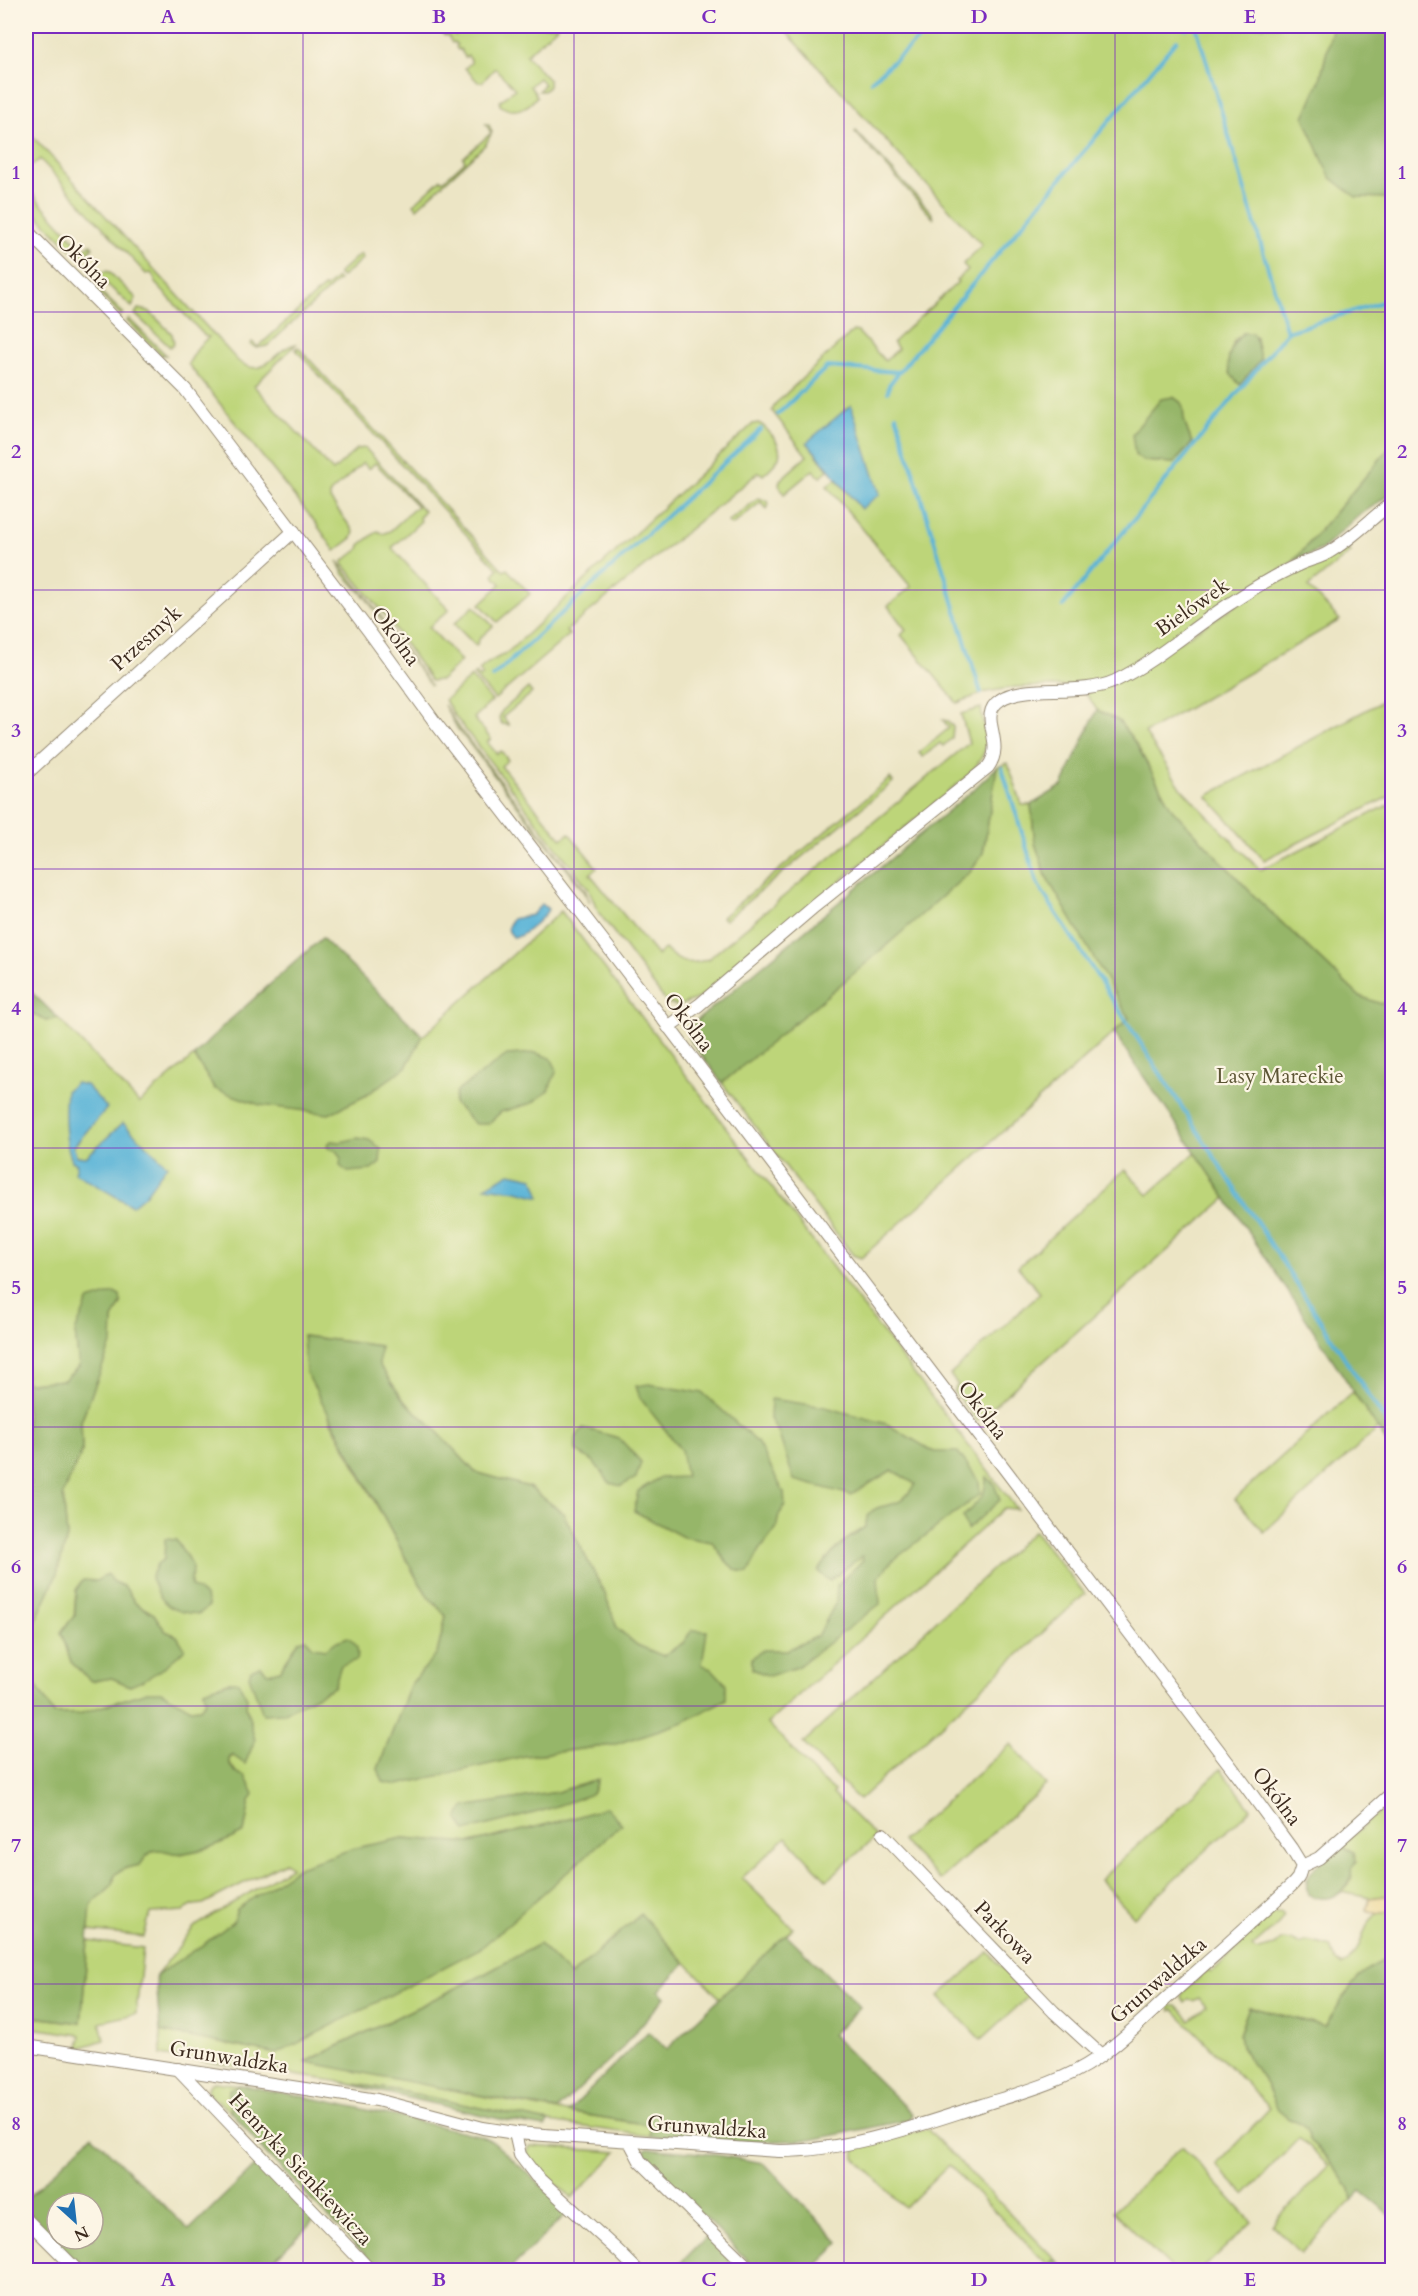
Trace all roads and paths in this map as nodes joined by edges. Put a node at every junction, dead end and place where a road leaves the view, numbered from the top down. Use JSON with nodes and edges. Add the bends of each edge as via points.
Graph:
{"nodes":[{"id":1,"x":26,"y":230,"type":"edge"},
{"id":2,"x":1392,"y":503,"type":"edge"},
{"id":3,"x":294,"y":531,"type":"junction"},
{"id":4,"x":26,"y":774,"type":"edge"},
{"id":5,"x":668,"y":1027,"type":"junction"},
{"id":6,"x":1392,"y":1793,"type":"edge"},
{"id":7,"x":883,"y":1834,"type":"dead end"},
{"id":8,"x":1300,"y":1862,"type":"junction"},
{"id":9,"x":26,"y":2046,"type":"edge"},
{"id":10,"x":1101,"y":2055,"type":"junction"},
{"id":11,"x":178,"y":2069,"type":"junction"},
{"id":12,"x":515,"y":2133,"type":"junction"},
{"id":13,"x":630,"y":2142,"type":"junction"},
{"id":14,"x":26,"y":2219,"type":"edge"},
{"id":15,"x":77,"y":2271,"type":"edge"},
{"id":16,"x":370,"y":2271,"type":"edge"},
{"id":17,"x":637,"y":2271,"type":"edge"},
{"id":18,"x":751,"y":2271,"type":"edge"}],
"edges":[{"from":1,"to":3,"type":"street","name":"Okólna","via":[[185,389]]},
{"from":2,"to":5,"type":"street","name":"Bielówek","via":[[1324,555],[1261,584],[1114,681],[1090,689],[1012,694],[998,701],[990,716],[996,745],[988,767]]},
{"from":3,"to":4,"type":"street","name":"Przesmyk"},
{"from":3,"to":5,"type":"street","name":"Okólna"},
{"from":5,"to":8,"type":"street","name":"Okólna"},
{"from":6,"to":8,"type":"street","name":"Grunwaldzka","via":[[1319,1858]]},
{"from":7,"to":10,"type":"street","name":"Parkowa","via":[[1054,2012]]},
{"from":8,"to":10,"type":"street","name":"Grunwaldzka","via":[[1293,1884]]},
{"from":9,"to":11,"type":"street","name":"Grunwaldzka"},
{"from":10,"to":13,"type":"street","name":"Grunwaldzka","via":[[1061,2078],[1001,2099],[842,2144],[779,2151]]},
{"from":11,"to":12,"type":"street","name":"Grunwaldzka","via":[[377,2100]]},
{"from":11,"to":16,"type":"street","name":"Henryka Sienkiewicza"},
{"from":12,"to":13,"type":"street","name":"Grunwaldzka"},
{"from":12,"to":17,"type":"street","via":[[520,2155],[536,2176]]},
{"from":13,"to":18,"type":"street","via":[[640,2161]]},
{"from":14,"to":15,"type":"street"}]}
